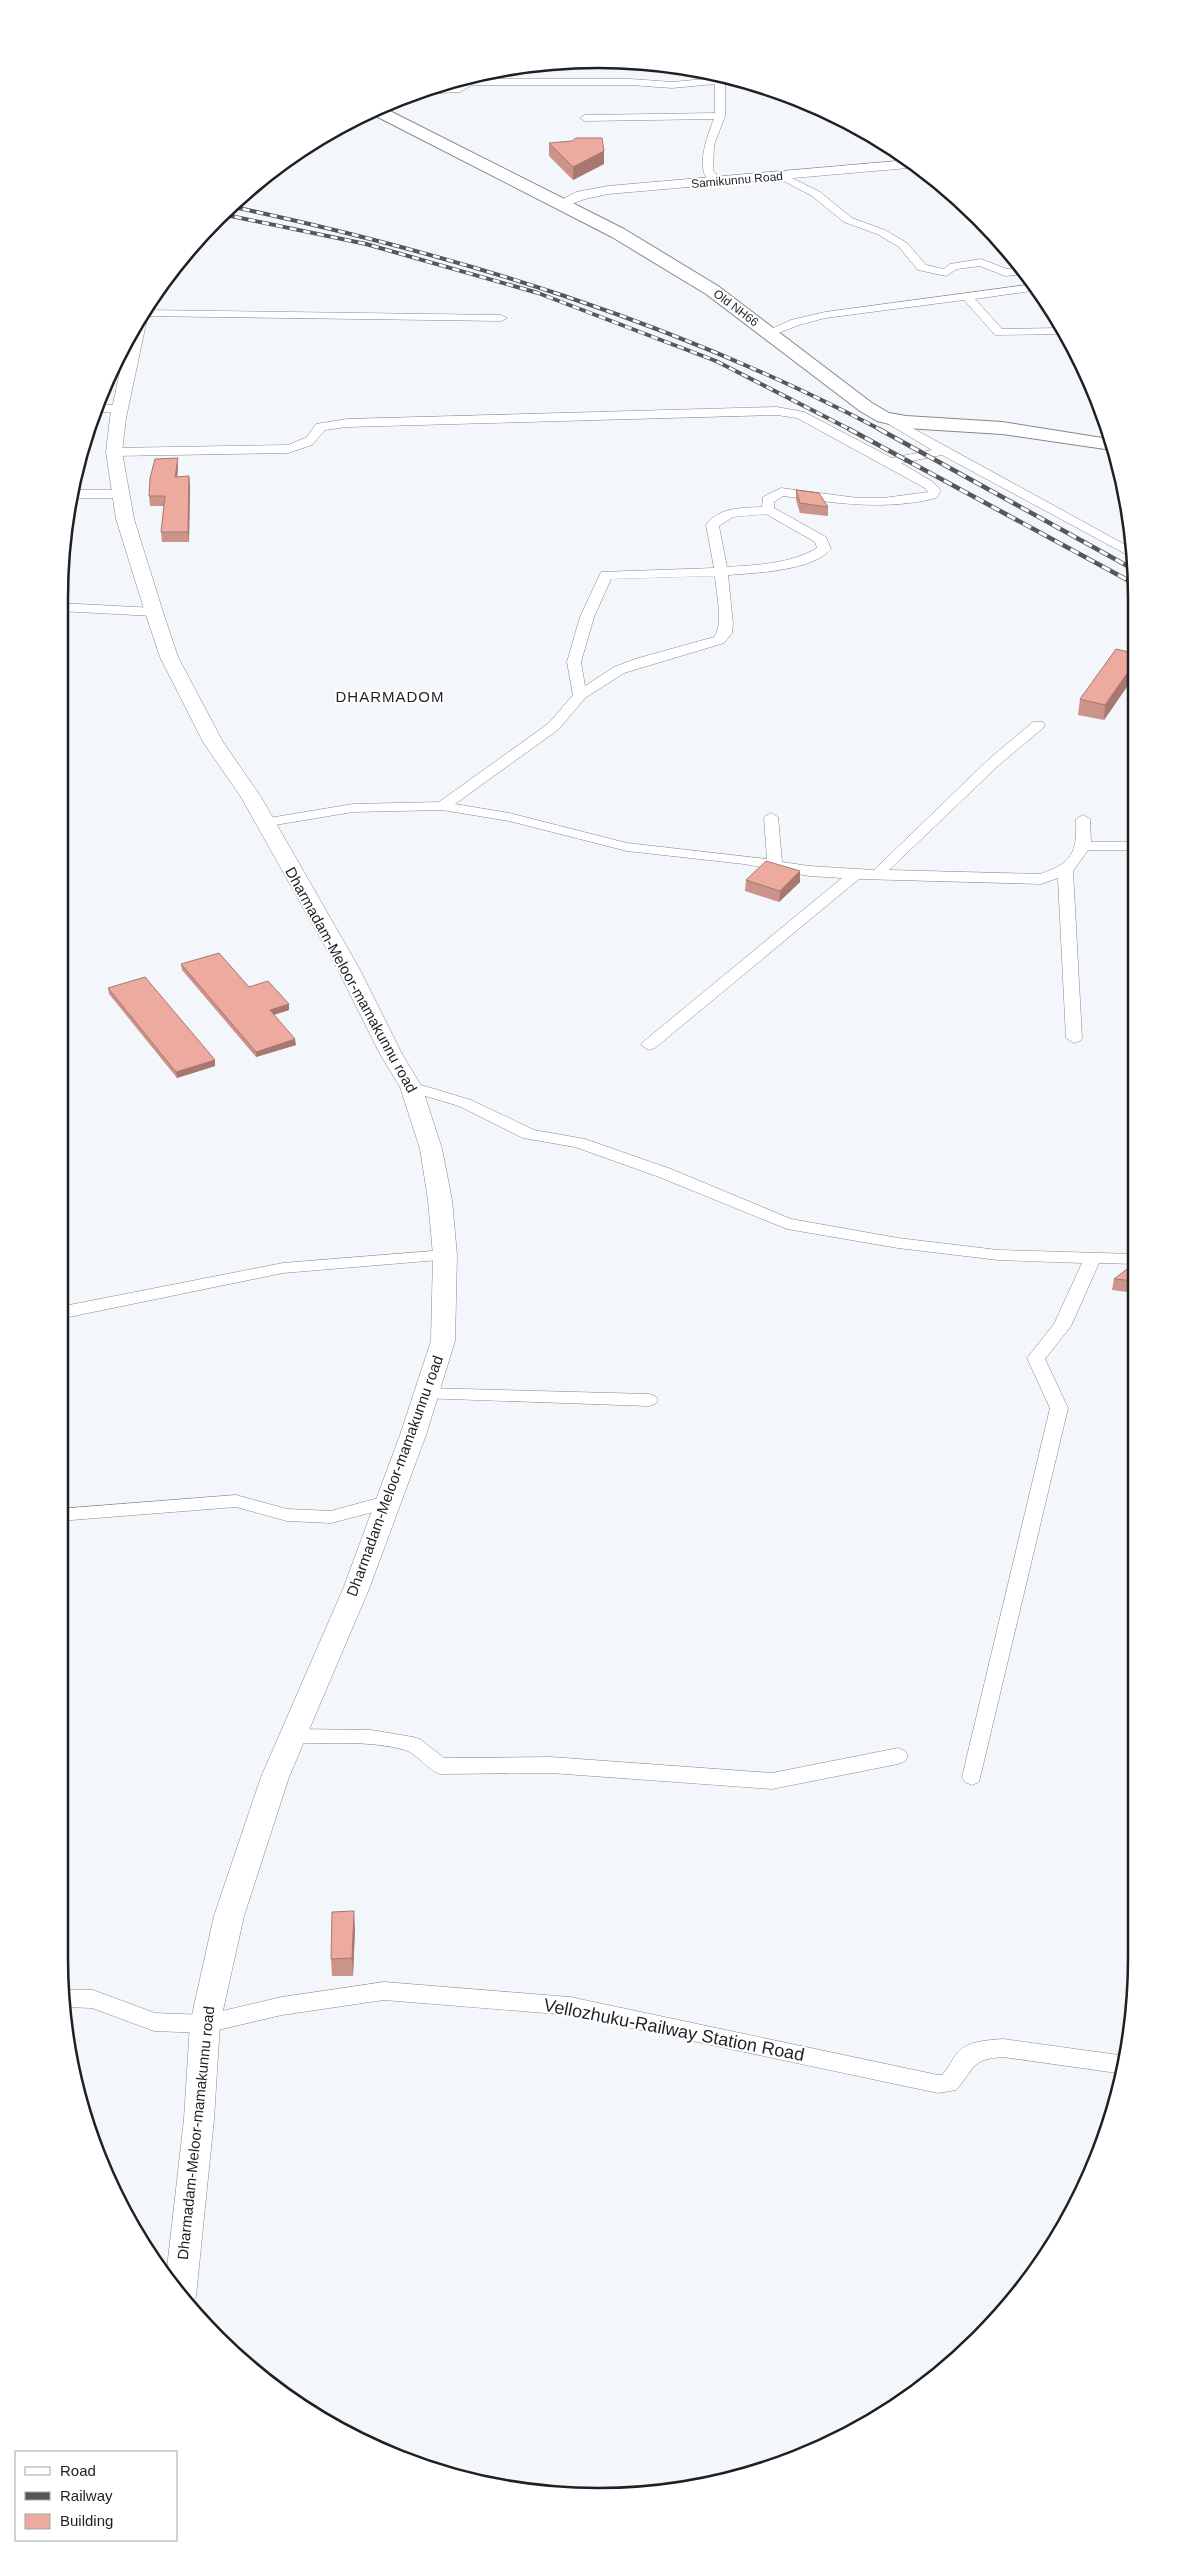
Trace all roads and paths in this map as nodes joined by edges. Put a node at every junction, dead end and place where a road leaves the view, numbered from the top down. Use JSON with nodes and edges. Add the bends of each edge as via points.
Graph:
{"nodes":[{"id":1,"x":708,"y":80,"type":"edge"},
{"id":2,"x":478,"y":82,"type":"edge"},
{"id":3,"x":722,"y":83,"type":"edge"},
{"id":4,"x":465,"y":85,"type":"edge"},
{"id":5,"x":449,"y":90,"type":"edge"},
{"id":6,"x":383,"y":113,"type":"edge"},
{"id":7,"x":720,"y":116,"type":"junction"},
{"id":8,"x":585,"y":118,"type":"dead end"},
{"id":9,"x":904,"y":165,"type":"edge"},
{"id":10,"x":782,"y":176,"type":"junction"},
{"id":11,"x":717,"y":182,"type":"junction"},
{"id":12,"x":561,"y":204,"type":"junction"},
{"id":13,"x":1017,"y":272,"type":"edge"},
{"id":14,"x":947,"y":286,"type":"junction"},
{"id":15,"x":1028,"y":288,"type":"edge"},
{"id":16,"x":968,"y":298,"type":"junction"},
{"id":17,"x":151,"y":313,"type":"edge"},
{"id":18,"x":501,"y":318,"type":"dead end"},
{"id":19,"x":1056,"y":331,"type":"edge"},
{"id":20,"x":768,"y":333,"type":"junction"},
{"id":21,"x":134,"y":341,"type":"edge"},
{"id":22,"x":103,"y":408,"type":"edge"},
{"id":23,"x":120,"y":409,"type":"junction"},
{"id":24,"x":883,"y":417,"type":"junction"},
{"id":25,"x":1105,"y":444,"type":"edge"},
{"id":26,"x":944,"y":451,"type":"junction"},
{"id":27,"x":114,"y":452,"type":"junction"},
{"id":28,"x":890,"y":462,"type":"junction"},
{"id":29,"x":78,"y":494,"type":"edge"},
{"id":30,"x":120,"y":494,"type":"junction"},
{"id":31,"x":768,"y":510,"type":"junction"},
{"id":32,"x":1126,"y":550,"type":"edge"},
{"id":33,"x":721,"y":572,"type":"junction"},
{"id":34,"x":68,"y":607,"type":"edge"},
{"id":35,"x":154,"y":612,"type":"junction"},
{"id":36,"x":580,"y":695,"type":"junction"},
{"id":37,"x":1038,"y":726,"type":"dead end"},
{"id":38,"x":442,"y":806,"type":"junction"},
{"id":39,"x":771,"y":818,"type":"dead end"},
{"id":40,"x":1083,"y":819,"type":"dead end"},
{"id":41,"x":263,"y":822,"type":"junction"},
{"id":42,"x":1084,"y":846,"type":"junction"},
{"id":43,"x":1128,"y":846,"type":"edge"},
{"id":44,"x":775,"y":865,"type":"junction"},
{"id":45,"x":1065,"y":871,"type":"junction"},
{"id":46,"x":880,"y":873,"type":"junction"},
{"id":47,"x":856,"y":874,"type":"junction"},
{"id":48,"x":1074,"y":1038,"type":"dead end"},
{"id":49,"x":649,"y":1045,"type":"dead end"},
{"id":50,"x":411,"y":1087,"type":"junction"},
{"id":51,"x":445,"y":1255,"type":"junction"},
{"id":52,"x":1093,"y":1258,"type":"junction"},
{"id":53,"x":1128,"y":1258,"type":"edge"},
{"id":54,"x":68,"y":1311,"type":"edge"},
{"id":55,"x":426,"y":1394,"type":"junction"},
{"id":56,"x":649,"y":1400,"type":"dead end"},
{"id":57,"x":389,"y":1501,"type":"junction"},
{"id":58,"x":68,"y":1514,"type":"edge"},
{"id":59,"x":294,"y":1736,"type":"junction"},
{"id":60,"x":898,"y":1756,"type":"dead end"},
{"id":61,"x":972,"y":1777,"type":"dead end"},
{"id":62,"x":69,"y":1998,"type":"edge"},
{"id":63,"x":204,"y":2024,"type":"junction"},
{"id":64,"x":1117,"y":2064,"type":"edge"},
{"id":65,"x":181,"y":2286,"type":"edge"}],
"edges":[{"from":1,"to":2,"type":"street","via":[[672,84]]},
{"from":3,"to":7,"type":"street"},
{"from":4,"to":5,"type":"street"},
{"from":6,"to":12,"type":"main road","name":"Old NH66"},
{"from":7,"to":8,"type":"street"},
{"from":7,"to":11,"type":"street","via":[[709,145],[708,170]]},
{"from":9,"to":10,"type":"main road","name":"Samikunnu Road"},
{"from":10,"to":11,"type":"main road","name":"Samikunnu Road"},
{"from":10,"to":14,"type":"street","via":[[816,194],[848,220],[881,232],[903,245],[922,268]]},
{"from":11,"to":12,"type":"main road","name":"Samikunnu Road","via":[[608,190],[581,195]]},
{"from":12,"to":20,"type":"main road","name":"Old NH66","via":[[618,233],[712,290]]},
{"from":13,"to":14,"type":"street","via":[[1006,273],[981,262],[954,266]]},
{"from":14,"to":16,"type":"street"},
{"from":14,"to":20,"type":"street","via":[[795,322]]},
{"from":15,"to":16,"type":"street"},
{"from":16,"to":19,"type":"street","via":[[999,334]]},
{"from":17,"to":18,"type":"street"},
{"from":20,"to":24,"type":"main road","name":"Old NH66"},
{"from":21,"to":23,"type":"main road","name":"Dharmadam-Meloor-mamakunnu road"},
{"from":22,"to":23,"type":"street"},
{"from":23,"to":27,"type":"main road","name":"Dharmadam-Meloor-mamakunnu road"},
{"from":24,"to":25,"type":"main road","name":"Old NH66","via":[[906,422],[1002,428]]},
{"from":24,"to":26,"type":"street"},
{"from":26,"to":28,"type":"street"},
{"from":26,"to":32,"type":"street"},
{"from":27,"to":28,"type":"street","via":[[288,449],[318,436],[320,427],[347,423],[778,411],[800,415]]},
{"from":27,"to":30,"type":"main road","name":"Dharmadam-Meloor-mamakunnu road"},
{"from":28,"to":31,"type":"street","via":[[935,491],[932,495],[883,502],[781,492],[768,500]]},
{"from":29,"to":30,"type":"street"},
{"from":30,"to":35,"type":"main road","name":"Dharmadam-Meloor-mamakunnu road"},
{"from":31,"to":33,"type":"street","via":[[729,513],[715,521],[712,525]]},
{"from":31,"to":33,"type":"street","via":[[821,540],[824,549],[819,554],[778,566]]},
{"from":33,"to":36,"type":"street","via":[[726,624],[725,633],[719,640],[633,664]]},
{"from":33,"to":36,"type":"street","via":[[606,575],[587,617],[574,662]]},
{"from":34,"to":35,"type":"street"},
{"from":35,"to":41,"type":"main road","name":"Dharmadam-Meloor-mamakunnu road","via":[[169,657],[213,742],[251,797]]},
{"from":36,"to":38,"type":"street","via":[[554,726]]},
{"from":37,"to":46,"type":"street","via":[[994,762]]},
{"from":38,"to":41,"type":"street","via":[[352,808]]},
{"from":38,"to":44,"type":"street","via":[[509,817],[627,846]]},
{"from":39,"to":44,"type":"street"},
{"from":40,"to":42,"type":"street"},
{"from":41,"to":50,"type":"main road","name":"Dharmadam-Meloor-mamakunnu road","via":[[348,968]]},
{"from":42,"to":43,"type":"street"},
{"from":42,"to":45,"type":"street"},
{"from":44,"to":47,"type":"street"},
{"from":45,"to":46,"type":"street","via":[[1055,876],[1026,880]]},
{"from":45,"to":48,"type":"street"},
{"from":46,"to":47,"type":"street"},
{"from":47,"to":49,"type":"street"},
{"from":50,"to":51,"type":"main road","name":"Dharmadam-Meloor-mamakunnu road","via":[[431,1149]]},
{"from":50,"to":52,"type":"street","via":[[465,1103],[529,1134],[579,1143],[665,1173],[788,1224],[898,1243],[998,1255]]},
{"from":51,"to":54,"type":"street","via":[[283,1268]]},
{"from":51,"to":55,"type":"main road","name":"Dharmadam-Meloor-mamakunnu road","via":[[443,1341]]},
{"from":52,"to":53,"type":"street"},
{"from":52,"to":61,"type":"street","via":[[1062,1326],[1036,1358],[1059,1408]]},
{"from":55,"to":56,"type":"street"},
{"from":55,"to":57,"type":"main road","name":"Dharmadam-Meloor-mamakunnu road"},
{"from":57,"to":58,"type":"street","via":[[331,1517],[287,1516],[236,1501]]},
{"from":57,"to":59,"type":"main road","name":"Dharmadam-Meloor-mamakunnu road"},
{"from":59,"to":60,"type":"street","via":[[371,1737],[414,1744],[440,1766],[551,1765],[772,1781]]},
{"from":59,"to":63,"type":"main road","name":"Dharmadam-Meloor-mamakunnu road","via":[[275,1777],[230,1916]]},
{"from":62,"to":63,"type":"street","via":[[93,1999],[154,2022]]},
{"from":63,"to":64,"type":"street","name":"Vellozhuku-Railway Station Road","via":[[282,2006],[384,1991],[570,2006],[938,2084],[948,2084],[967,2057],[984,2048]]},
{"from":63,"to":65,"type":"main road","name":"Dharmadam-Meloor-mamakunnu road","via":[[199,2119]]}]}
